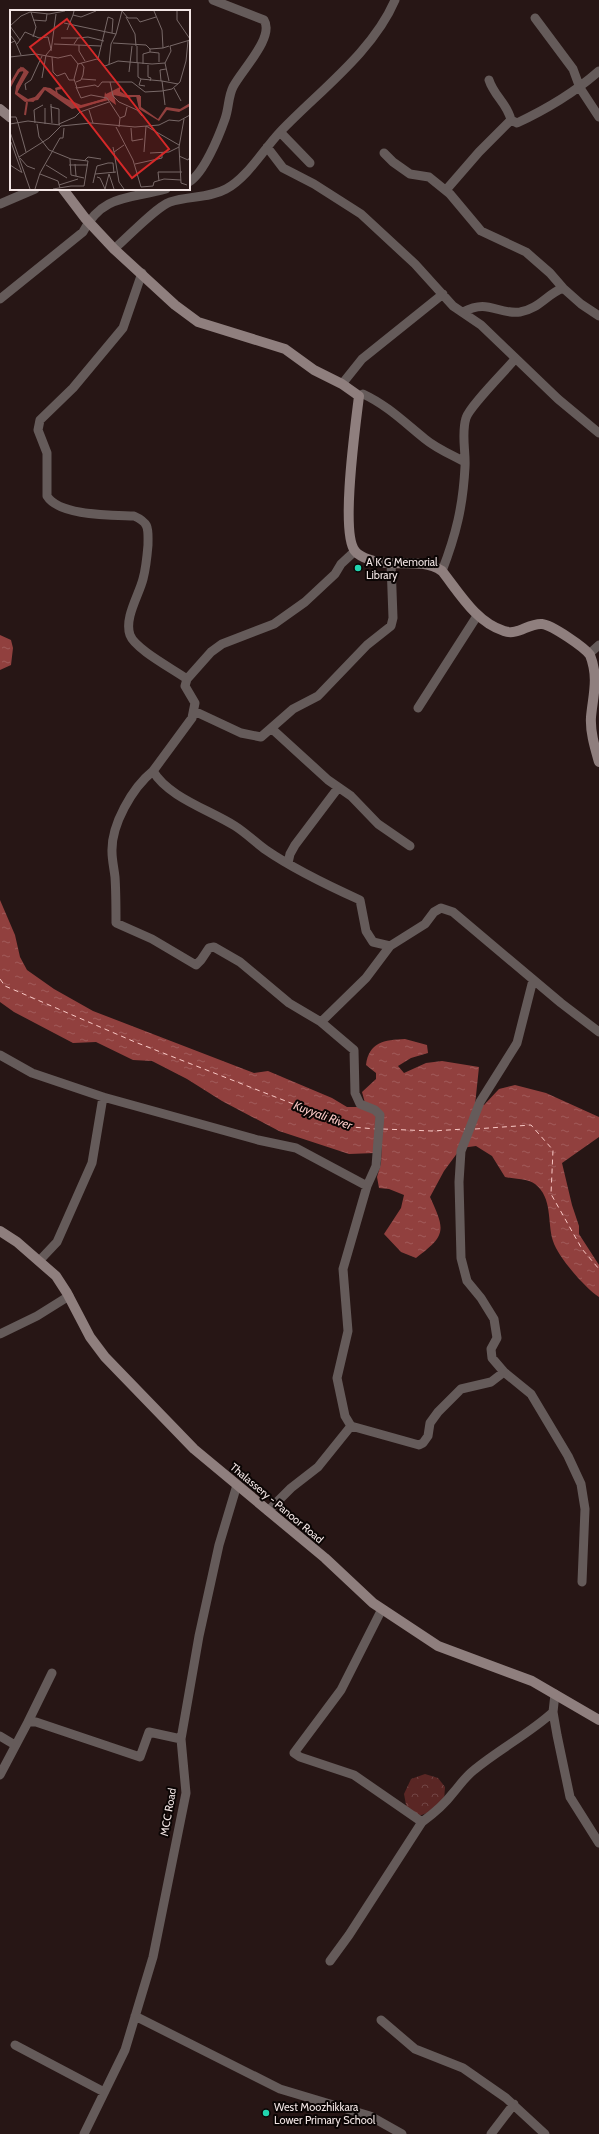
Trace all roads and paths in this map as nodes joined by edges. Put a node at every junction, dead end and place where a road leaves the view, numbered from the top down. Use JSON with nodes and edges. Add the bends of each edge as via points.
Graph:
{"nodes":[{"id":1,"x":213,"y":0,"type":"edge"},
{"id":2,"x":395,"y":0,"type":"edge"},
{"id":3,"x":535,"y":18,"type":"dead end"},
{"id":4,"x":599,"y":72,"type":"edge"},
{"id":5,"x":489,"y":80,"type":"dead end"},
{"id":6,"x":580,"y":88,"type":"junction"},
{"id":7,"x":0,"y":110,"type":"edge"},
{"id":8,"x":10,"y":117,"type":"edge"},
{"id":9,"x":599,"y":117,"type":"edge"},
{"id":10,"x":511,"y":120,"type":"junction"},
{"id":11,"x":280,"y":132,"type":"junction"},
{"id":12,"x":267,"y":147,"type":"junction"},
{"id":13,"x":384,"y":153,"type":"dead end"},
{"id":14,"x":310,"y":163,"type":"dead end"},
{"id":15,"x":190,"y":181,"type":"edge"},
{"id":16,"x":33,"y":190,"type":"edge"},
{"id":17,"x":64,"y":190,"type":"edge"},
{"id":18,"x":161,"y":190,"type":"edge"},
{"id":19,"x":446,"y":190,"type":"junction"},
{"id":20,"x":0,"y":204,"type":"edge"},
{"id":21,"x":89,"y":221,"type":"junction"},
{"id":22,"x":114,"y":249,"type":"junction"},
{"id":23,"x":142,"y":273,"type":"junction"},
{"id":24,"x":563,"y":288,"type":"junction"},
{"id":25,"x":443,"y":294,"type":"junction"},
{"id":26,"x":0,"y":299,"type":"edge"},
{"id":27,"x":463,"y":312,"type":"junction"},
{"id":28,"x":599,"y":316,"type":"edge"},
{"id":29,"x":515,"y":359,"type":"junction"},
{"id":30,"x":342,"y":384,"type":"junction"},
{"id":31,"x":359,"y":396,"type":"junction"},
{"id":32,"x":599,"y":433,"type":"edge"},
{"id":33,"x":465,"y":462,"type":"junction"},
{"id":34,"x":355,"y":551,"type":"junction"},
{"id":35,"x":391,"y":563,"type":"junction"},
{"id":36,"x":442,"y":572,"type":"junction"},
{"id":37,"x":478,"y":616,"type":"junction"},
{"id":38,"x":599,"y":645,"type":"edge"},
{"id":39,"x":589,"y":654,"type":"junction"},
{"id":40,"x":187,"y":679,"type":"junction"},
{"id":41,"x":418,"y":708,"type":"dead end"},
{"id":42,"x":194,"y":711,"type":"junction"},
{"id":43,"x":271,"y":728,"type":"junction"},
{"id":44,"x":599,"y":762,"type":"edge"},
{"id":45,"x":153,"y":771,"type":"junction"},
{"id":46,"x":338,"y":788,"type":"junction"},
{"id":47,"x":410,"y":846,"type":"dead end"},
{"id":48,"x":288,"y":863,"type":"junction"},
{"id":49,"x":390,"y":946,"type":"junction"},
{"id":50,"x":533,"y":980,"type":"junction"},
{"id":51,"x":321,"y":1022,"type":"junction"},
{"id":52,"x":599,"y":1032,"type":"edge"},
{"id":53,"x":0,"y":1055,"type":"edge"},
{"id":54,"x":103,"y":1097,"type":"junction"},
{"id":55,"x":367,"y":1186,"type":"junction"},
{"id":56,"x":0,"y":1231,"type":"edge"},
{"id":57,"x":40,"y":1260,"type":"junction"},
{"id":58,"x":68,"y":1296,"type":"junction"},
{"id":59,"x":0,"y":1334,"type":"edge"},
{"id":60,"x":504,"y":1372,"type":"junction"},
{"id":61,"x":351,"y":1426,"type":"junction"},
{"id":62,"x":237,"y":1485,"type":"junction"},
{"id":63,"x":268,"y":1511,"type":"junction"},
{"id":64,"x":582,"y":1582,"type":"dead end"},
{"id":65,"x":382,"y":1610,"type":"junction"},
{"id":66,"x":52,"y":1672,"type":"dead end"},
{"id":67,"x":555,"y":1694,"type":"junction"},
{"id":68,"x":553,"y":1712,"type":"junction"},
{"id":69,"x":599,"y":1720,"type":"edge"},
{"id":70,"x":28,"y":1722,"type":"junction"},
{"id":71,"x":0,"y":1736,"type":"edge"},
{"id":72,"x":181,"y":1739,"type":"junction"},
{"id":73,"x":15,"y":1745,"type":"junction"},
{"id":74,"x":0,"y":1775,"type":"edge"},
{"id":75,"x":422,"y":1822,"type":"junction"},
{"id":76,"x":599,"y":1843,"type":"edge"},
{"id":77,"x":330,"y":1961,"type":"dead end"},
{"id":78,"x":135,"y":2016,"type":"junction"},
{"id":79,"x":381,"y":2020,"type":"dead end"},
{"id":80,"x":15,"y":2045,"type":"dead end"},
{"id":81,"x":104,"y":2092,"type":"junction"},
{"id":82,"x":514,"y":2104,"type":"junction"},
{"id":83,"x":84,"y":2134,"type":"edge"},
{"id":84,"x":402,"y":2134,"type":"edge"},
{"id":85,"x":491,"y":2134,"type":"edge"},
{"id":86,"x":545,"y":2134,"type":"edge"}],
"edges":[{"from":1,"to":15,"type":"street","via":[[264,20],[266,33],[256,54],[237,79],[230,94],[225,118],[201,171]]},
{"from":2,"to":11,"type":"street","via":[[379,27],[361,49]]},
{"from":3,"to":6,"type":"street","via":[[573,69]]},
{"from":4,"to":6,"type":"street"},
{"from":5,"to":10,"type":"street","via":[[491,87],[506,104]]},
{"from":6,"to":9,"type":"street"},
{"from":6,"to":10,"type":"street","via":[[550,107],[517,123]]},
{"from":7,"to":8,"type":"main road"},
{"from":10,"to":19,"type":"street"},
{"from":11,"to":12,"type":"street"},
{"from":11,"to":14,"type":"street"},
{"from":12,"to":22,"type":"street","via":[[240,178],[226,189],[169,202]]},
{"from":12,"to":25,"type":"street","via":[[283,168],[361,214]]},
{"from":13,"to":19,"type":"street","via":[[404,170],[417,176],[428,177]]},
{"from":16,"to":20,"type":"street"},
{"from":17,"to":21,"type":"main road"},
{"from":18,"to":21,"type":"street","via":[[117,199],[99,210]]},
{"from":19,"to":24,"type":"street","via":[[481,231],[526,252]]},
{"from":21,"to":22,"type":"main road"},
{"from":21,"to":26,"type":"street","via":[[83,232]]},
{"from":22,"to":23,"type":"main road"},
{"from":23,"to":30,"type":"main road","via":[[175,305],[198,322],[285,348],[314,370]]},
{"from":23,"to":40,"type":"street","via":[[123,328],[73,388],[40,420],[38,430],[47,453],[47,496],[51,502],[74,511],[134,516],[142,520],[148,528],[147,558],[128,625],[130,635],[136,645]]},
{"from":24,"to":27,"type":"street","via":[[531,309],[510,312],[484,306]]},
{"from":24,"to":28,"type":"street"},
{"from":25,"to":27,"type":"street","via":[[453,306]]},
{"from":25,"to":30,"type":"street","via":[[362,359]]},
{"from":27,"to":29,"type":"street","via":[[481,325]]},
{"from":29,"to":32,"type":"street","via":[[574,414]]},
{"from":29,"to":33,"type":"street","via":[[466,417]]},
{"from":30,"to":31,"type":"main road"},
{"from":31,"to":33,"type":"street","via":[[363,394],[375,400],[426,440]]},
{"from":31,"to":34,"type":"main road","via":[[349,515],[351,543]]},
{"from":33,"to":36,"type":"street","via":[[462,502],[455,538]]},
{"from":34,"to":35,"type":"main road","via":[[368,560]]},
{"from":34,"to":40,"type":"street","via":[[305,602],[274,624],[222,644],[210,652]]},
{"from":35,"to":36,"type":"main road","via":[[417,563],[436,567]]},
{"from":35,"to":43,"type":"street","via":[[391,626],[367,645],[318,696],[293,709]]},
{"from":36,"to":37,"type":"main road"},
{"from":37,"to":39,"type":"main road","via":[[504,631],[514,633],[535,625],[552,627]]},
{"from":37,"to":41,"type":"street"},
{"from":38,"to":39,"type":"street"},
{"from":39,"to":44,"type":"main road","via":[[595,670],[597,693],[591,717],[593,742]]},
{"from":40,"to":42,"type":"street","via":[[185,686],[195,703]]},
{"from":42,"to":43,"type":"street","via":[[250,736],[261,737]]},
{"from":42,"to":45,"type":"street","via":[[192,718]]},
{"from":43,"to":46,"type":"street"},
{"from":45,"to":48,"type":"street","via":[[158,780],[235,826],[267,851]]},
{"from":45,"to":51,"type":"street","via":[[128,800],[113,836],[116,923],[152,939],[196,965],[209,948],[214,947],[240,962],[289,1003]]},
{"from":46,"to":47,"type":"street","via":[[351,796],[378,824]]},
{"from":46,"to":48,"type":"street","via":[[295,845]]},
{"from":48,"to":49,"type":"street","via":[[360,900],[366,930],[373,942]]},
{"from":49,"to":50,"type":"street","via":[[425,924],[434,912],[441,908],[447,909]]},
{"from":49,"to":51,"type":"street","via":[[366,978]]},
{"from":50,"to":52,"type":"street"},
{"from":50,"to":60,"type":"street","via":[[517,1043],[480,1102],[461,1151],[461,1258],[467,1281],[494,1319],[497,1338],[491,1354]]},
{"from":51,"to":55,"type":"street","via":[[354,1050],[355,1093],[360,1104],[380,1115],[376,1166]]},
{"from":53,"to":54,"type":"street","via":[[32,1073]]},
{"from":54,"to":55,"type":"street","via":[[296,1148]]},
{"from":54,"to":57,"type":"street","via":[[92,1163],[57,1242]]},
{"from":55,"to":61,"type":"street","via":[[343,1269],[348,1331],[337,1378],[345,1416]]},
{"from":56,"to":57,"type":"main road","name":"Thalassery - Panoor Road"},
{"from":57,"to":58,"type":"main road","name":"Thalassery - Panoor Road","via":[[56,1276]]},
{"from":58,"to":59,"type":"street","via":[[37,1316]]},
{"from":58,"to":62,"type":"main road","name":"Thalassery - Panoor Road","via":[[90,1337],[120,1374],[194,1449]]},
{"from":60,"to":61,"type":"street","via":[[491,1382],[461,1389],[430,1423],[428,1436],[423,1444]]},
{"from":60,"to":64,"type":"street","via":[[531,1394],[568,1456],[581,1484],[585,1509]]},
{"from":61,"to":63,"type":"street","via":[[318,1467],[291,1488]]},
{"from":62,"to":63,"type":"main road","name":"Thalassery - Panoor Road"},
{"from":62,"to":72,"type":"street","name":"MCC Road","via":[[219,1545],[199,1636]]},
{"from":63,"to":65,"type":"main road","name":"Thalassery - Panoor Road"},
{"from":65,"to":67,"type":"main road","name":"Thalassery - Panoor Road","via":[[438,1646],[520,1676]]},
{"from":65,"to":75,"type":"street","via":[[341,1690],[294,1753],[354,1775]]},
{"from":66,"to":70,"type":"street"},
{"from":67,"to":68,"type":"street"},
{"from":67,"to":69,"type":"main road","name":"Thalassery - Panoor Road"},
{"from":68,"to":75,"type":"street","via":[[474,1770],[442,1806]]},
{"from":68,"to":76,"type":"street","via":[[570,1797]]},
{"from":70,"to":72,"type":"street","via":[[36,1722],[140,1757],[149,1732]]},
{"from":70,"to":73,"type":"street"},
{"from":71,"to":73,"type":"street"},
{"from":72,"to":78,"type":"street","name":"MCC Road","via":[[186,1793],[153,1957]]},
{"from":73,"to":74,"type":"street"},
{"from":75,"to":77,"type":"street"},
{"from":78,"to":81,"type":"street","name":"MCC Road","via":[[125,2050]]},
{"from":78,"to":84,"type":"street","via":[[280,2089],[370,2116]]},
{"from":79,"to":82,"type":"street","via":[[415,2049],[463,2068]]},
{"from":80,"to":81,"type":"street"},
{"from":81,"to":83,"type":"street","name":"MCC Road"},
{"from":82,"to":85,"type":"street"},
{"from":82,"to":86,"type":"street"}]}
